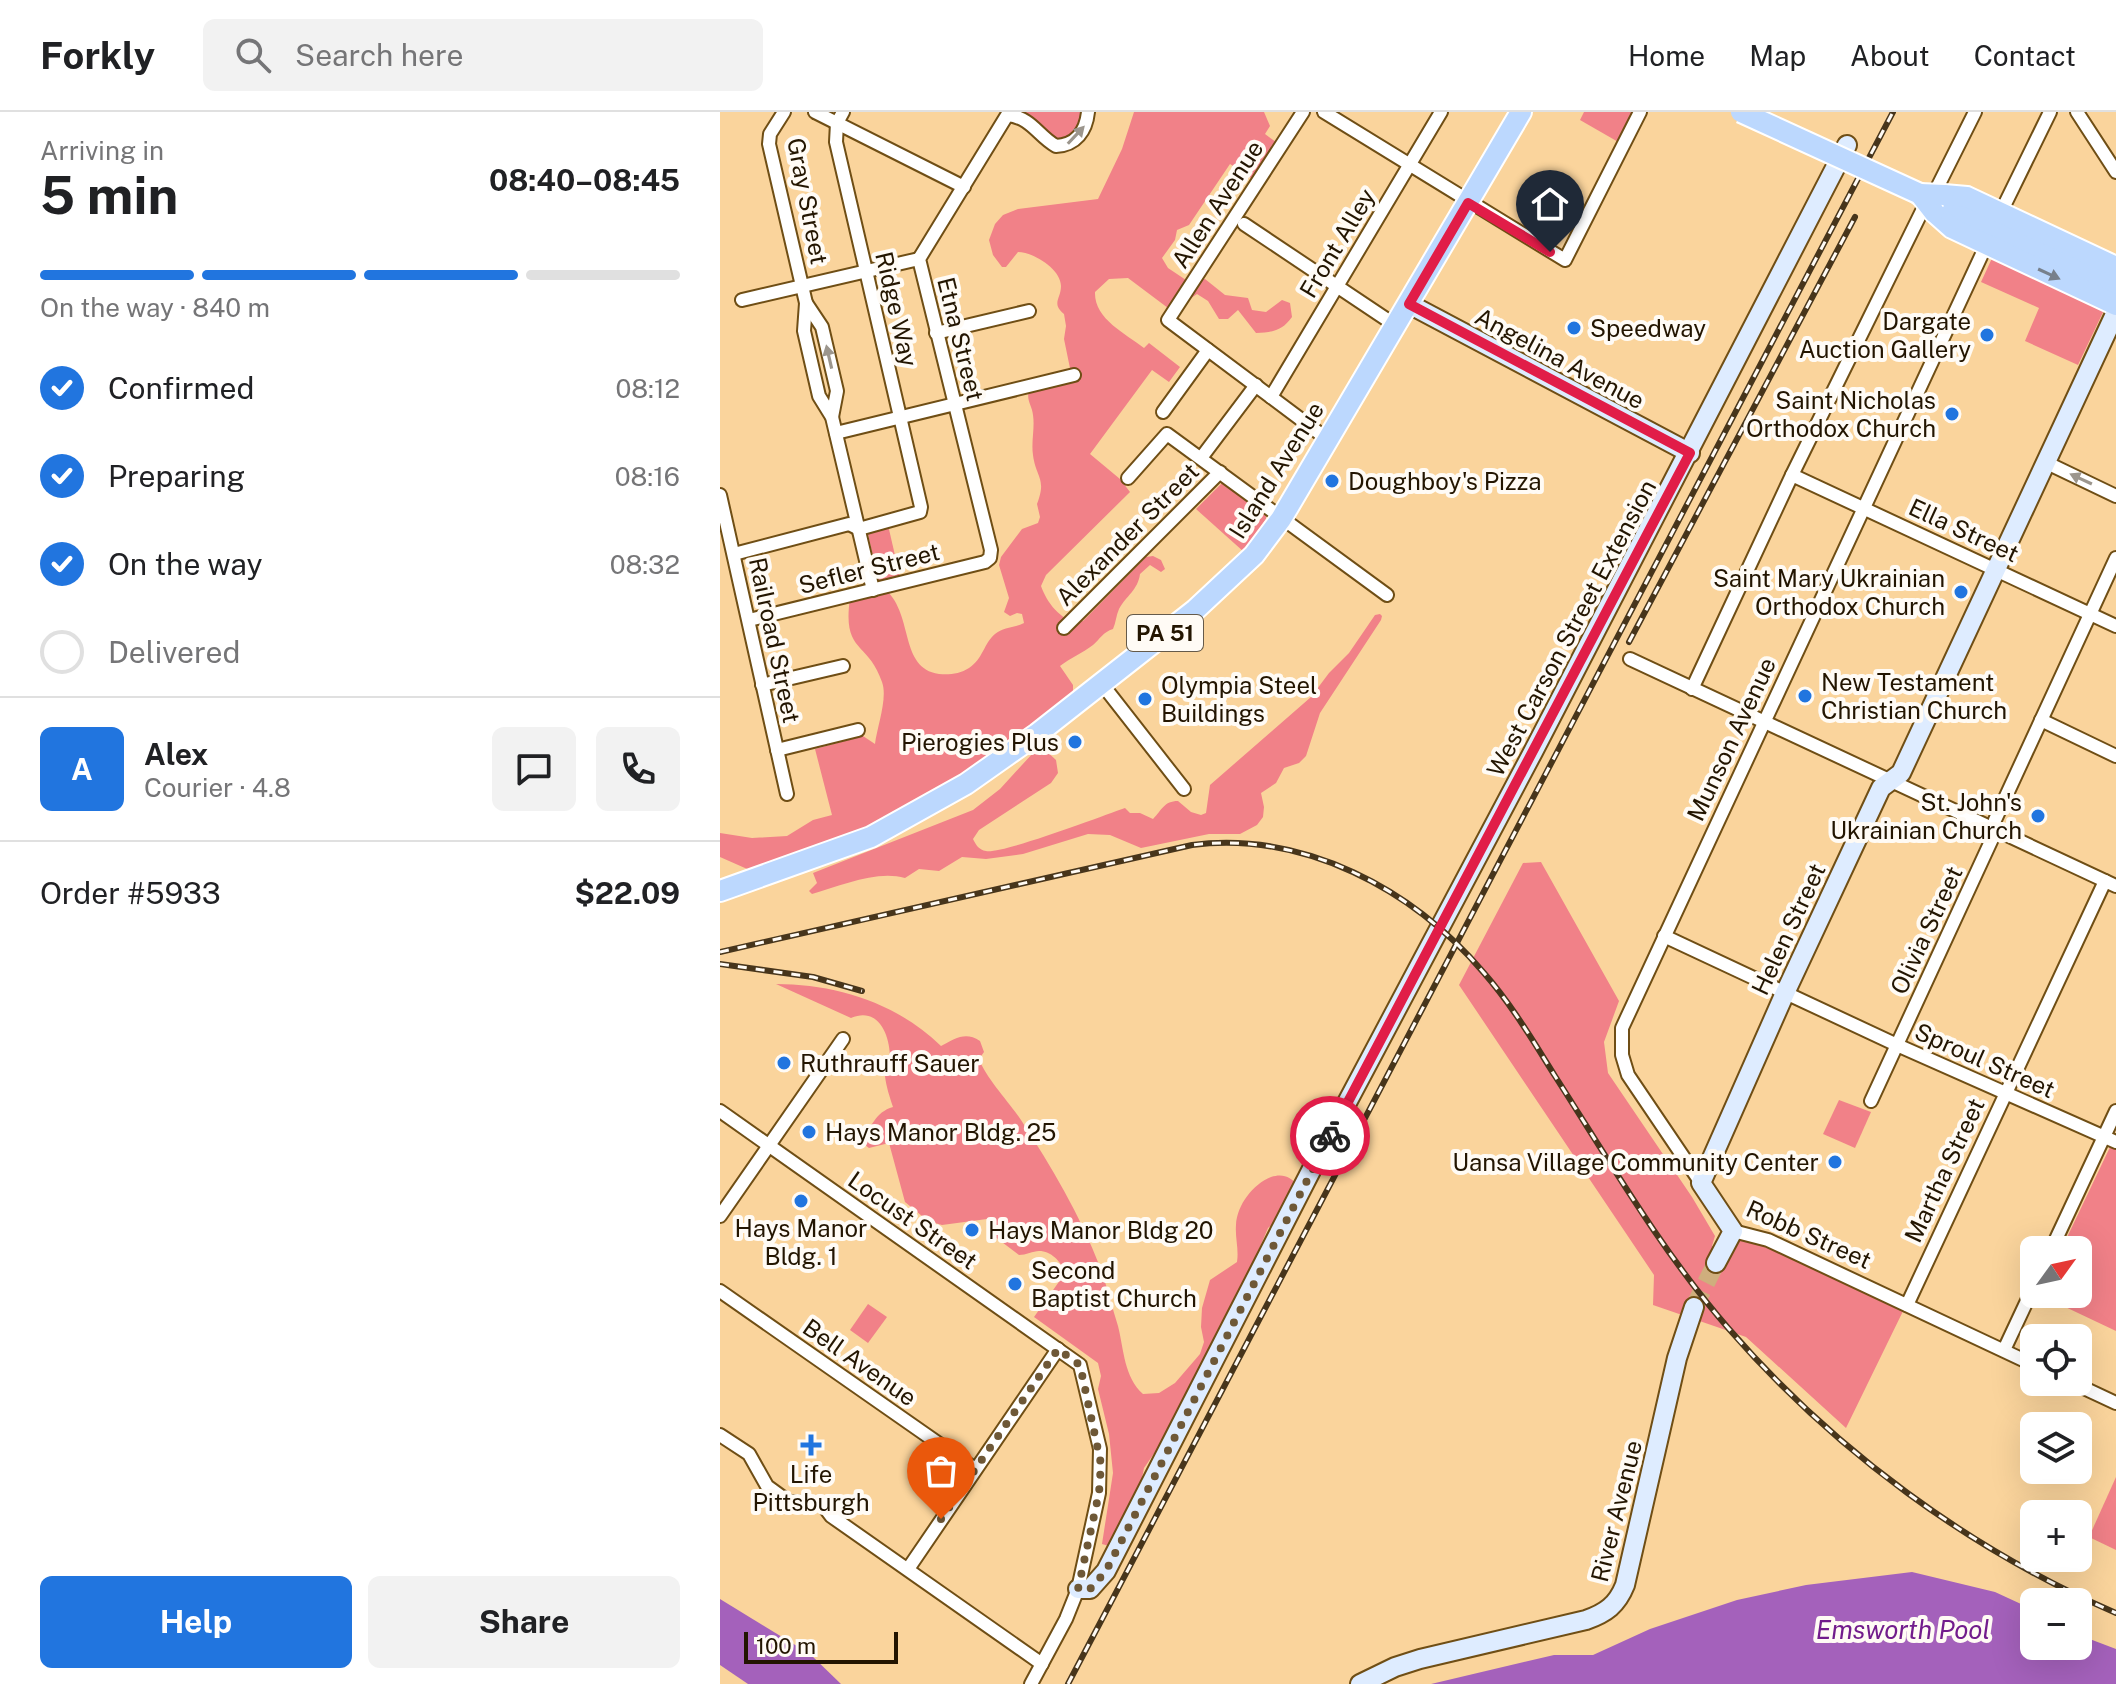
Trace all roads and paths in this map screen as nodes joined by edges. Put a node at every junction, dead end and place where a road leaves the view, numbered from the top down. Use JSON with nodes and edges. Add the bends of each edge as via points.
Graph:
{"nodes":[{"id":1,"x":784,"y":112,"type":"edge"},
{"id":2,"x":815,"y":112,"type":"edge"},
{"id":3,"x":1088,"y":112,"type":"edge"},
{"id":4,"x":1303,"y":112,"type":"edge"},
{"id":5,"x":1324,"y":112,"type":"edge"},
{"id":6,"x":1441,"y":112,"type":"edge"},
{"id":7,"x":1521,"y":112,"type":"edge"},
{"id":8,"x":1640,"y":112,"type":"edge"},
{"id":9,"x":1741,"y":112,"type":"edge"},
{"id":10,"x":1975,"y":112,"type":"edge"},
{"id":11,"x":2050,"y":112,"type":"edge"},
{"id":12,"x":2077,"y":112,"type":"edge"},
{"id":13,"x":1009,"y":114,"type":"edge"},
{"id":14,"x":840,"y":117,"type":"edge"},
{"id":15,"x":1847,"y":145,"type":"dead end"},
{"id":16,"x":1409,"y":166,"type":"junction"},
{"id":17,"x":2115,"y":168,"type":"edge"},
{"id":18,"x":964,"y":187,"type":"junction"},
{"id":19,"x":1930,"y":199,"type":"junction"},
{"id":20,"x":1468,"y":203,"type":"junction"},
{"id":21,"x":2004,"y":206,"type":"dead end"},
{"id":22,"x":1244,"y":224,"type":"dead end"},
{"id":23,"x":1983,"y":252,"type":"dead end"},
{"id":24,"x":919,"y":259,"type":"junction"},
{"id":25,"x":2116,"y":267,"type":"edge"},
{"id":26,"x":866,"y":271,"type":"junction"},
{"id":27,"x":802,"y":286,"type":"junction"},
{"id":28,"x":2116,"y":286,"type":"edge"},
{"id":29,"x":1336,"y":288,"type":"junction"},
{"id":30,"x":742,"y":300,"type":"dead end"},
{"id":31,"x":806,"y":303,"type":"junction"},
{"id":32,"x":1409,"y":304,"type":"junction"},
{"id":33,"x":1029,"y":311,"type":"dead end"},
{"id":34,"x":2115,"y":315,"type":"edge"},
{"id":35,"x":1395,"y":325,"type":"junction"},
{"id":36,"x":936,"y":333,"type":"junction"},
{"id":37,"x":1208,"y":350,"type":"junction"},
{"id":38,"x":1074,"y":375,"type":"dead end"},
{"id":39,"x":1256,"y":385,"type":"junction"},
{"id":40,"x":1271,"y":397,"type":"junction"},
{"id":41,"x":955,"y":404,"type":"junction"},
{"id":42,"x":1163,"y":412,"type":"dead end"},
{"id":43,"x":832,"y":417,"type":"junction"},
{"id":44,"x":900,"y":417,"type":"junction"},
{"id":45,"x":836,"y":433,"type":"junction"},
{"id":46,"x":1327,"y":439,"type":"junction"},
{"id":47,"x":1690,"y":453,"type":"junction"},
{"id":48,"x":1201,"y":458,"type":"junction"},
{"id":49,"x":2045,"y":462,"type":"junction"},
{"id":50,"x":1220,"y":472,"type":"junction"},
{"id":51,"x":1792,"y":475,"type":"junction"},
{"id":52,"x":1128,"y":478,"type":"dead end"},
{"id":53,"x":720,"y":495,"type":"edge"},
{"id":54,"x":2116,"y":496,"type":"edge"},
{"id":55,"x":1864,"y":508,"type":"junction"},
{"id":56,"x":1281,"y":519,"type":"junction"},
{"id":57,"x":854,"y":527,"type":"junction"},
{"id":58,"x":991,"y":550,"type":"joint"},
{"id":59,"x":734,"y":554,"type":"junction"},
{"id":60,"x":2116,"y":558,"type":"edge"},
{"id":61,"x":1996,"y":569,"type":"junction"},
{"id":62,"x":873,"y":590,"type":"junction"},
{"id":63,"x":1387,"y":595,"type":"dead end"},
{"id":64,"x":2090,"y":614,"type":"junction"},
{"id":65,"x":749,"y":620,"type":"junction"},
{"id":66,"x":2116,"y":626,"type":"edge"},
{"id":67,"x":1064,"y":628,"type":"dead end"},
{"id":68,"x":1630,"y":659,"type":"dead end"},
{"id":69,"x":843,"y":666,"type":"dead end"},
{"id":70,"x":1102,"y":684,"type":"junction"},
{"id":71,"x":762,"y":685,"type":"junction"},
{"id":72,"x":1692,"y":689,"type":"junction"},
{"id":73,"x":2041,"y":720,"type":"junction"},
{"id":74,"x":1763,"y":722,"type":"junction"},
{"id":75,"x":858,"y":730,"type":"dead end"},
{"id":76,"x":777,"y":750,"type":"junction"},
{"id":77,"x":2116,"y":756,"type":"edge"},
{"id":78,"x":1891,"y":781,"type":"junction"},
{"id":79,"x":1184,"y":789,"type":"dead end"},
{"id":80,"x":787,"y":794,"type":"dead end"},
{"id":81,"x":1994,"y":829,"type":"junction"},
{"id":82,"x":2110,"y":883,"type":"edge"},
{"id":83,"x":720,"y":891,"type":"edge"},
{"id":84,"x":1664,"y":936,"type":"junction"},
{"id":85,"x":1785,"y":993,"type":"junction"},
{"id":86,"x":1622,"y":1028,"type":"joint"},
{"id":87,"x":843,"y":1039,"type":"dead end"},
{"id":88,"x":1897,"y":1045,"type":"junction"},
{"id":89,"x":2004,"y":1093,"type":"junction"},
{"id":90,"x":1871,"y":1101,"type":"dead end"},
{"id":91,"x":720,"y":1111,"type":"edge"},
{"id":92,"x":2116,"y":1111,"type":"edge"},
{"id":93,"x":2110,"y":1139,"type":"edge"},
{"id":94,"x":769,"y":1146,"type":"junction"},
{"id":95,"x":1701,"y":1183,"type":"junction"},
{"id":96,"x":720,"y":1216,"type":"edge"},
{"id":97,"x":1733,"y":1231,"type":"junction"},
{"id":98,"x":2058,"y":1236,"type":"edge"},
{"id":99,"x":1716,"y":1263,"type":"tunnel mouth"},
{"id":100,"x":720,"y":1291,"type":"edge"},
{"id":101,"x":1907,"y":1305,"type":"junction"},
{"id":102,"x":1694,"y":1307,"type":"tunnel mouth"},
{"id":103,"x":2024,"y":1308,"type":"edge"},
{"id":104,"x":1058,"y":1349,"type":"junction"},
{"id":105,"x":2004,"y":1350,"type":"junction"},
{"id":106,"x":2020,"y":1358,"type":"edge"},
{"id":107,"x":2092,"y":1392,"type":"edge"},
{"id":108,"x":2116,"y":1403,"type":"edge"},
{"id":109,"x":720,"y":1435,"type":"edge"},
{"id":110,"x":975,"y":1469,"type":"junction"},
{"id":111,"x":908,"y":1569,"type":"junction"},
{"id":112,"x":1078,"y":1589,"type":"junction"},
{"id":113,"x":1042,"y":1664,"type":"junction"},
{"id":114,"x":1031,"y":1684,"type":"edge"},
{"id":115,"x":1360,"y":1684,"type":"edge"}],
"edges":[{"from":1,"to":27,"type":"street","name":"Gray Street","via":[[769,144]]},
{"from":2,"to":14,"type":"street"},
{"from":13,"to":3,"type":"street","one_way":true,"via":[[1033,125],[1056,146],[1066,146],[1083,132]]},
{"from":4,"to":37,"type":"street","name":"Allen Avenue","via":[[1168,320]]},
{"from":5,"to":16,"type":"street"},
{"from":6,"to":16,"type":"street","name":"Front Alley"},
{"from":7,"to":20,"type":"main road","name":"Island Avenue","number":"PA 51"},
{"from":8,"to":20,"type":"street","via":[[1565,260]]},
{"from":9,"to":19,"type":"main road","bridge":true},
{"from":10,"to":19,"type":"street"},
{"from":11,"to":21,"type":"street"},
{"from":12,"to":17,"type":"street"},
{"from":13,"to":18,"type":"street","name":"Etna Street"},
{"from":14,"to":18,"type":"street"},
{"from":14,"to":26,"type":"street","name":"Ridge Way","via":[[836,142]]},
{"from":15,"to":47,"type":"street","name":"West Carson Street Extension"},
{"from":16,"to":20,"type":"street"},
{"from":16,"to":29,"type":"street","name":"Front Alley"},
{"from":18,"to":24,"type":"street","name":"Etna Street"},
{"from":19,"to":25,"type":"main road","via":[[1967,197]]},
{"from":19,"to":28,"type":"main road"},
{"from":19,"to":34,"type":"main road","one_way":true,"via":[[1952,228]]},
{"from":19,"to":51,"type":"street"},
{"from":20,"to":32,"type":"main road","name":"Island Avenue","number":"PA 51"},
{"from":22,"to":29,"type":"street"},
{"from":23,"to":55,"type":"street","name":"Munson Avenue"},
{"from":24,"to":26,"type":"street"},
{"from":24,"to":36,"type":"street","name":"Etna Street"},
{"from":26,"to":27,"type":"street"},
{"from":26,"to":44,"type":"street","name":"Ridge Way"},
{"from":27,"to":30,"type":"street"},
{"from":27,"to":31,"type":"street","name":"Gray Street"},
{"from":29,"to":35,"type":"street"},
{"from":29,"to":40,"type":"street","name":"Front Alley"},
{"from":31,"to":43,"type":"street","name":"Gray Street","via":[[804,331],[819,396]]},
{"from":43,"to":31,"type":"street","name":"Gray Street","one_way":true,"via":[[837,391],[822,327]]},
{"from":32,"to":35,"type":"main road","name":"Island Avenue","number":"PA 51"},
{"from":32,"to":47,"type":"street","name":"Angelina Avenue"},
{"from":33,"to":36,"type":"street"},
{"from":34,"to":49,"type":"street","name":"Helen Street"},
{"from":35,"to":46,"type":"main road","name":"Island Avenue","number":"PA 51"},
{"from":36,"to":41,"type":"street","name":"Etna Street"},
{"from":37,"to":39,"type":"street"},
{"from":37,"to":42,"type":"street"},
{"from":38,"to":41,"type":"street"},
{"from":39,"to":40,"type":"street"},
{"from":39,"to":48,"type":"street"},
{"from":40,"to":46,"type":"street"},
{"from":41,"to":44,"type":"street"},
{"from":41,"to":58,"type":"street","name":"Etna Street"},
{"from":43,"to":45,"type":"street","name":"Gray Street"},
{"from":44,"to":45,"type":"street"},
{"from":44,"to":57,"type":"street","name":"Ridge Way","via":[[920,512]]},
{"from":45,"to":57,"type":"street","name":"Gray Street"},
{"from":46,"to":56,"type":"main road","name":"Island Avenue","number":"PA 51"},
{"from":47,"to":112,"type":"street","name":"West Carson Street Extension","via":[[1106,1571],[1090,1589]]},
{"from":48,"to":50,"type":"street"},
{"from":48,"to":52,"type":"street","via":[[1167,434]]},
{"from":54,"to":49,"type":"street","one_way":true},
{"from":49,"to":61,"type":"street","name":"Helen Street"},
{"from":50,"to":56,"type":"street"},
{"from":50,"to":67,"type":"street","name":"Alexander Street"},
{"from":51,"to":55,"type":"street","name":"Ella Street"},
{"from":51,"to":72,"type":"street"},
{"from":53,"to":59,"type":"street","name":"Railroad Street"},
{"from":55,"to":61,"type":"street","name":"Ella Street"},
{"from":55,"to":74,"type":"street","name":"Munson Avenue"},
{"from":56,"to":63,"type":"street"},
{"from":56,"to":70,"type":"main road","name":"Island Avenue","number":"PA 51","via":[[1234,574]]},
{"from":57,"to":59,"type":"street"},
{"from":57,"to":62,"type":"street","name":"Gray Street"},
{"from":58,"to":62,"type":"street","name":"Sefler Street","via":[[985,562]]},
{"from":59,"to":65,"type":"street","name":"Railroad Street"},
{"from":60,"to":64,"type":"street","name":"Olivia Street"},
{"from":61,"to":64,"type":"street","name":"Ella Street"},
{"from":61,"to":78,"type":"street","name":"Helen Street","via":[[1901,773]]},
{"from":62,"to":65,"type":"street","name":"Sefler Street"},
{"from":64,"to":66,"type":"street","name":"Ella Street"},
{"from":64,"to":73,"type":"street","name":"Olivia Street"},
{"from":65,"to":71,"type":"street","name":"Railroad Street"},
{"from":68,"to":72,"type":"street"},
{"from":69,"to":71,"type":"street"},
{"from":70,"to":79,"type":"street"},
{"from":70,"to":83,"type":"main road","name":"Island Avenue","number":"PA 51","via":[[922,810],[871,837]]},
{"from":71,"to":76,"type":"street","name":"Railroad Street"},
{"from":72,"to":74,"type":"street"},
{"from":73,"to":77,"type":"street"},
{"from":73,"to":81,"type":"street","name":"Olivia Street"},
{"from":74,"to":78,"type":"street"},
{"from":74,"to":84,"type":"street","name":"Munson Avenue"},
{"from":75,"to":76,"type":"street"},
{"from":76,"to":80,"type":"street","name":"Railroad Street"},
{"from":78,"to":81,"type":"street"},
{"from":78,"to":85,"type":"street","name":"Helen Street","via":[[1881,788]]},
{"from":81,"to":82,"type":"street"},
{"from":81,"to":88,"type":"street","name":"Olivia Street"},
{"from":82,"to":89,"type":"street","name":"Martha Street"},
{"from":84,"to":85,"type":"street","name":"Sproul Street"},
{"from":84,"to":86,"type":"street","name":"Munson Avenue"},
{"from":85,"to":88,"type":"street","name":"Sproul Street"},
{"from":85,"to":95,"type":"street","name":"Helen Street"},
{"from":86,"to":95,"type":"street","name":"Robb Street","via":[[1628,1075]]},
{"from":87,"to":94,"type":"street"},
{"from":88,"to":89,"type":"street","name":"Sproul Street"},
{"from":88,"to":90,"type":"street","name":"Olivia Street"},
{"from":89,"to":93,"type":"street","name":"Sproul Street"},
{"from":89,"to":101,"type":"street","name":"Martha Street"},
{"from":91,"to":94,"type":"street","name":"Locust Street"},
{"from":92,"to":93,"type":"street"},
{"from":93,"to":98,"type":"street"},
{"from":94,"to":96,"type":"street"},
{"from":94,"to":104,"type":"street","name":"Locust Street"},
{"from":95,"to":97,"type":"street","name":"Robb Street"},
{"from":97,"to":99,"type":"street"},
{"from":97,"to":101,"type":"street","name":"Robb Street","via":[[1768,1240]]},
{"from":100,"to":110,"type":"street","name":"Bell Avenue"},
{"from":101,"to":105,"type":"street","name":"Robb Street"},
{"from":102,"to":115,"type":"street","name":"River Avenue","via":[[1677,1358],[1625,1585],[1615,1605],[1586,1620],[1407,1663]]},
{"from":103,"to":105,"type":"street"},
{"from":104,"to":110,"type":"street"},
{"from":104,"to":112,"type":"street","name":"Locust Street","via":[[1080,1365],[1101,1464]]},
{"from":105,"to":106,"type":"street","name":"Robb Street"},
{"from":107,"to":108,"type":"street"},
{"from":109,"to":111,"type":"street","via":[[749,1454],[767,1486],[789,1502],[822,1504],[831,1516]]},
{"from":110,"to":111,"type":"street"},
{"from":111,"to":113,"type":"street"},
{"from":112,"to":113,"type":"street"},
{"from":113,"to":114,"type":"street"}]}
